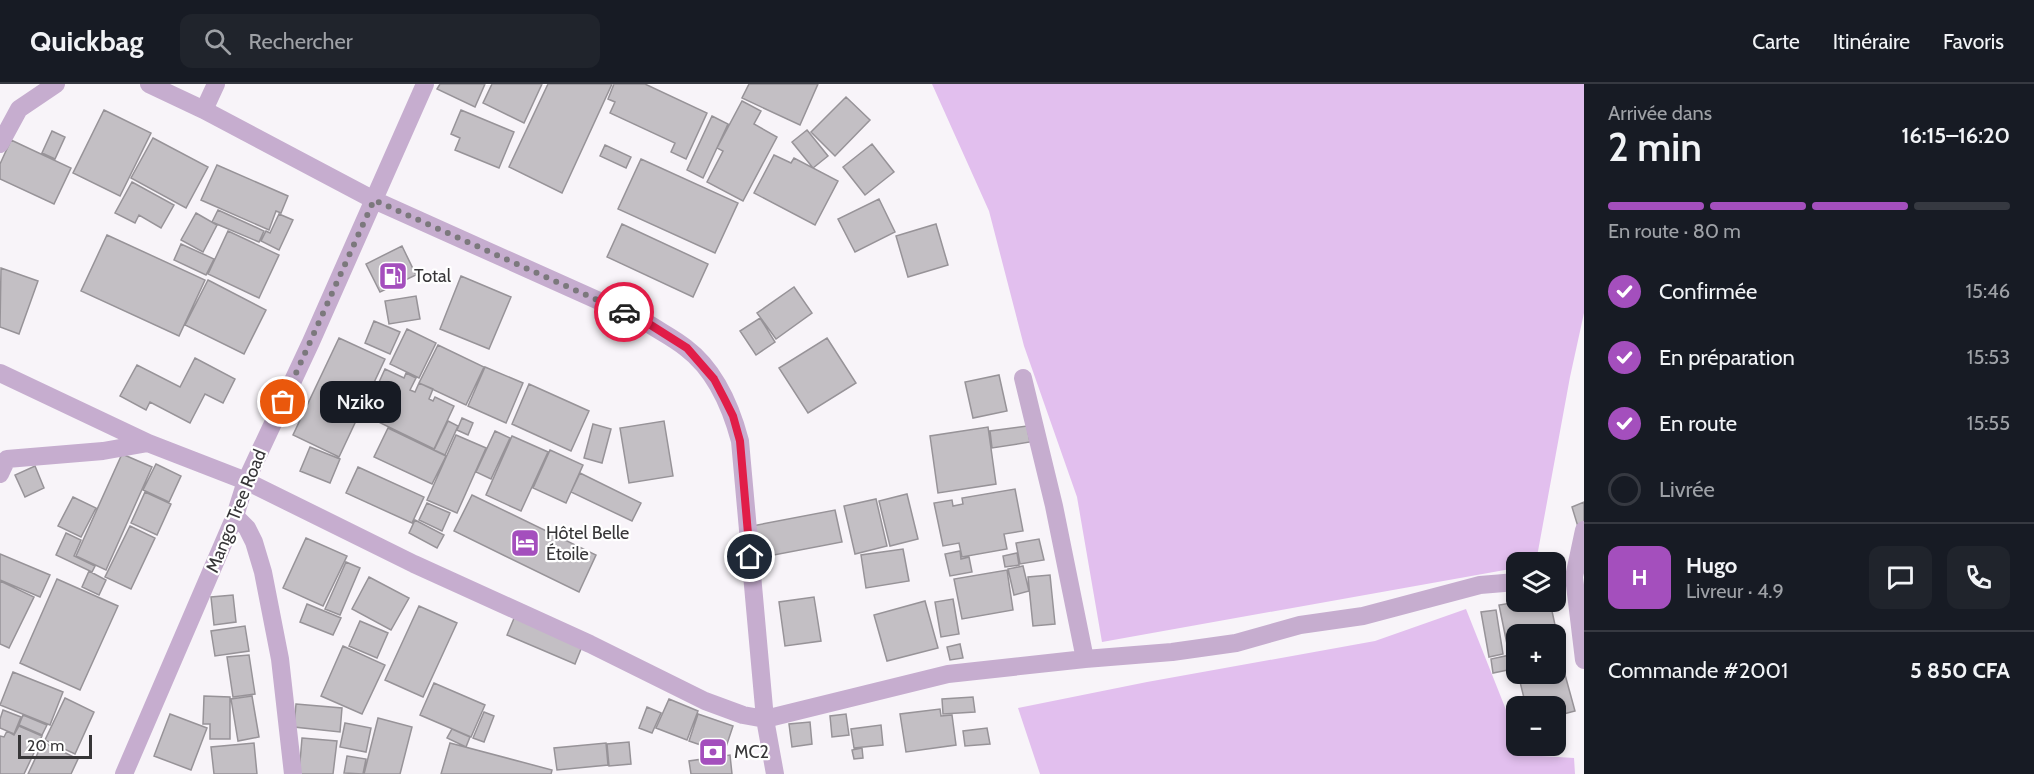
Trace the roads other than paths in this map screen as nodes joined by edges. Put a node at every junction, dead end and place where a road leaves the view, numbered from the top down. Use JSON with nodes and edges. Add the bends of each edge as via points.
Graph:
{"nodes":[{"id":1,"x":56,"y":84,"type":"edge"},
{"id":2,"x":149,"y":84,"type":"edge"},
{"id":3,"x":216,"y":84,"type":"edge"},
{"id":4,"x":425,"y":84,"type":"edge"},
{"id":5,"x":204,"y":110,"type":"junction"},
{"id":6,"x":0,"y":144,"type":"edge"},
{"id":7,"x":374,"y":200,"type":"junction"},
{"id":8,"x":0,"y":373,"type":"edge"},
{"id":9,"x":1023,"y":378,"type":"dead end"},
{"id":10,"x":148,"y":443,"type":"junction"},
{"id":11,"x":0,"y":474,"type":"edge"},
{"id":12,"x":246,"y":481,"type":"junction"},
{"id":13,"x":235,"y":516,"type":"junction"},
{"id":14,"x":1584,"y":530,"type":"edge"},
{"id":15,"x":1571,"y":576,"type":"edge"},
{"id":16,"x":1506,"y":583,"type":"edge"},
{"id":17,"x":1085,"y":659,"type":"junction"},
{"id":18,"x":1584,"y":660,"type":"edge"},
{"id":19,"x":765,"y":719,"type":"junction"},
{"id":20,"x":124,"y":774,"type":"edge"},
{"id":21,"x":293,"y":774,"type":"edge"},
{"id":22,"x":775,"y":774,"type":"edge"}],
"edges":[{"from":1,"to":6,"type":"street","via":[[19,109]]},
{"from":2,"to":5,"type":"street"},
{"from":3,"to":5,"type":"street"},
{"from":4,"to":7,"type":"street","name":"Mango Tree Road"},
{"from":5,"to":7,"type":"street"},
{"from":7,"to":12,"type":"street","name":"Mango Tree Road"},
{"from":7,"to":19,"type":"street","via":[[646,322],[687,348],[714,379],[733,416],[740,441]]},
{"from":8,"to":10,"type":"street"},
{"from":9,"to":17,"type":"street"},
{"from":10,"to":11,"type":"street","via":[[7,459]]},
{"from":10,"to":12,"type":"street"},
{"from":12,"to":13,"type":"street","name":"Mango Tree Road"},
{"from":12,"to":19,"type":"street","via":[[705,701]]},
{"from":13,"to":20,"type":"street","name":"Mango Tree Road"},
{"from":13,"to":21,"type":"street","via":[[247,528],[263,572],[280,659]]},
{"from":14,"to":15,"type":"street"},
{"from":15,"to":18,"type":"street"},
{"from":16,"to":17,"type":"street","via":[[1480,585],[1363,616],[1300,625],[1236,643]]},
{"from":17,"to":19,"type":"street","via":[[948,674]]},
{"from":19,"to":22,"type":"street"}]}
